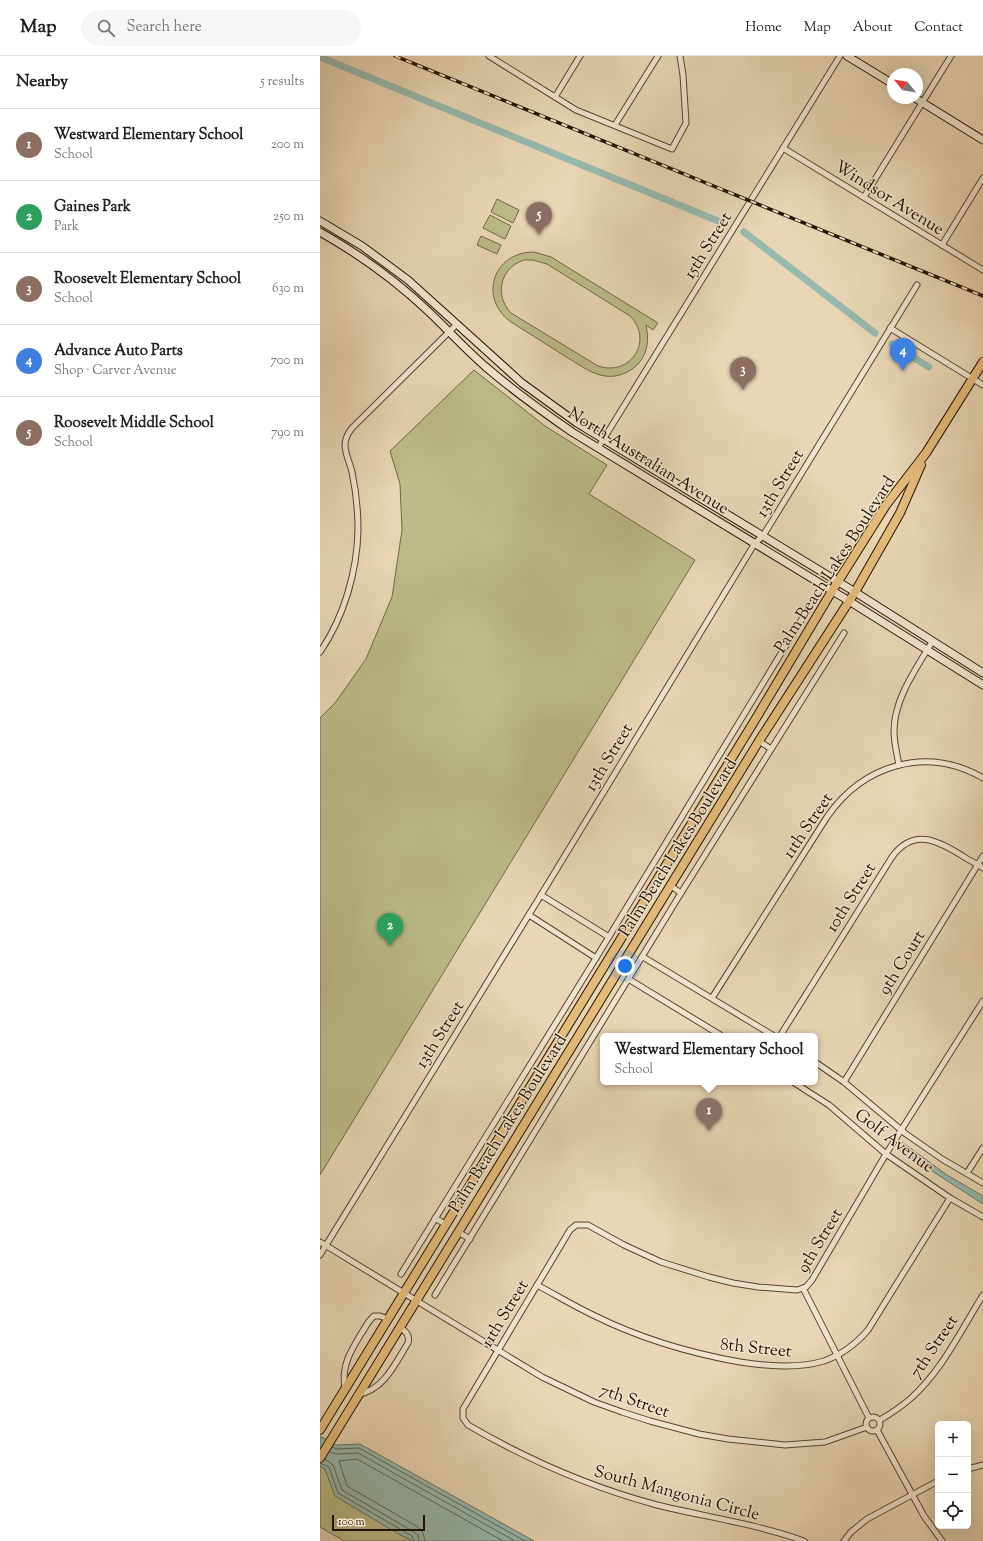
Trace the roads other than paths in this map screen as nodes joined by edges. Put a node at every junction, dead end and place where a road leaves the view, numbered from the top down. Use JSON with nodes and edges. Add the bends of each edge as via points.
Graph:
{"nodes":[{"id":1,"x":489,"y":56,"type":"edge"},
{"id":2,"x":504,"y":56,"type":"edge"},
{"id":3,"x":580,"y":56,"type":"edge"},
{"id":4,"x":658,"y":56,"type":"edge"},
{"id":5,"x":680,"y":56,"type":"edge"},
{"id":6,"x":840,"y":56,"type":"edge"},
{"id":7,"x":847,"y":56,"type":"edge"},
{"id":8,"x":951,"y":56,"type":"edge"},
{"id":9,"x":500,"y":62,"type":"junction"},
{"id":10,"x":887,"y":80,"type":"edge"},
{"id":11,"x":555,"y":97,"type":"junction"},
{"id":12,"x":923,"y":100,"type":"edge"},
{"id":13,"x":923,"y":103,"type":"edge"},
{"id":14,"x":921,"y":104,"type":"edge"},
{"id":15,"x":615,"y":125,"type":"junction"},
{"id":16,"x":983,"y":140,"type":"edge"},
{"id":17,"x":783,"y":148,"type":"junction"},
{"id":18,"x":983,"y":178,"type":"edge"},
{"id":19,"x":864,"y":197,"type":"junction"},
{"id":20,"x":320,"y":221,"type":"edge"},
{"id":21,"x":320,"y":232,"type":"edge"},
{"id":22,"x":942,"y":245,"type":"junction"},
{"id":23,"x":983,"y":270,"type":"edge"},
{"id":24,"x":917,"y":285,"type":"dead end"},
{"id":25,"x":457,"y":324,"type":"junction"},
{"id":26,"x":890,"y":328,"type":"junction"},
{"id":27,"x":449,"y":332,"type":"junction"},
{"id":28,"x":983,"y":362,"type":"edge"},
{"id":29,"x":973,"y":379,"type":"junction"},
{"id":30,"x":983,"y":385,"type":"edge"},
{"id":31,"x":603,"y":440,"type":"junction"},
{"id":32,"x":598,"y":448,"type":"junction"},
{"id":33,"x":926,"y":453,"type":"junction"},
{"id":34,"x":763,"y":536,"type":"junction"},
{"id":35,"x":755,"y":543,"type":"junction"},
{"id":36,"x":838,"y":582,"type":"junction"},
{"id":37,"x":832,"y":590,"type":"junction"},
{"id":38,"x":855,"y":592,"type":"junction"},
{"id":39,"x":849,"y":601,"type":"junction"},
{"id":40,"x":808,"y":609,"type":"dead end"},
{"id":41,"x":844,"y":633,"type":"dead end"},
{"id":42,"x":932,"y":642,"type":"junction"},
{"id":43,"x":927,"y":651,"type":"junction"},
{"id":44,"x":320,"y":652,"type":"edge"},
{"id":45,"x":780,"y":656,"type":"junction"},
{"id":46,"x":789,"y":660,"type":"junction"},
{"id":47,"x":983,"y":673,"type":"edge"},
{"id":48,"x":983,"y":685,"type":"edge"},
{"id":49,"x":759,"y":741,"type":"junction"},
{"id":50,"x":771,"y":749,"type":"junction"},
{"id":51,"x":899,"y":765,"type":"junction"},
{"id":52,"x":723,"y":772,"type":"junction"},
{"id":53,"x":983,"y":778,"type":"edge"},
{"id":54,"x":736,"y":780,"type":"junction"},
{"id":55,"x":983,"y":856,"type":"edge"},
{"id":56,"x":978,"y":865,"type":"junction"},
{"id":57,"x":983,"y":868,"type":"edge"},
{"id":58,"x":648,"y":872,"type":"junction"},
{"id":59,"x":658,"y":878,"type":"junction"},
{"id":60,"x":671,"y":886,"type":"junction"},
{"id":61,"x":682,"y":893,"type":"junction"},
{"id":62,"x":541,"y":895,"type":"junction"},
{"id":63,"x":529,"y":915,"type":"junction"},
{"id":64,"x":608,"y":937,"type":"junction"},
{"id":65,"x":643,"y":957,"type":"junction"},
{"id":66,"x":596,"y":958,"type":"junction"},
{"id":67,"x":630,"y":980,"type":"junction"},
{"id":68,"x":712,"y":998,"type":"junction"},
{"id":69,"x":983,"y":1001,"type":"edge"},
{"id":70,"x":717,"y":1033,"type":"edge"},
{"id":71,"x":769,"y":1033,"type":"edge"},
{"id":72,"x":782,"y":1033,"type":"edge"},
{"id":73,"x":818,"y":1064,"type":"edge"},
{"id":74,"x":844,"y":1082,"type":"junction"},
{"id":75,"x":798,"y":1085,"type":"edge"},
{"id":76,"x":507,"y":1124,"type":"junction"},
{"id":77,"x":520,"y":1131,"type":"junction"},
{"id":78,"x":902,"y":1131,"type":"junction"},
{"id":79,"x":983,"y":1148,"type":"edge"},
{"id":80,"x":886,"y":1154,"type":"junction"},
{"id":81,"x":967,"y":1173,"type":"junction"},
{"id":82,"x":983,"y":1183,"type":"edge"},
{"id":83,"x":950,"y":1198,"type":"junction"},
{"id":84,"x":983,"y":1217,"type":"edge"},
{"id":85,"x":435,"y":1218,"type":"junction"},
{"id":86,"x":445,"y":1224,"type":"junction"},
{"id":87,"x":576,"y":1225,"type":"joint"},
{"id":88,"x":458,"y":1232,"type":"junction"},
{"id":89,"x":470,"y":1239,"type":"junction"},
{"id":90,"x":320,"y":1242,"type":"edge"},
{"id":91,"x":326,"y":1246,"type":"junction"},
{"id":92,"x":320,"y":1255,"type":"edge"},
{"id":93,"x":401,"y":1274,"type":"dead end"},
{"id":94,"x":537,"y":1285,"type":"junction"},
{"id":95,"x":803,"y":1288,"type":"junction"},
{"id":96,"x":403,"y":1294,"type":"junction"},
{"id":97,"x":435,"y":1295,"type":"dead end"},
{"id":98,"x":983,"y":1295,"type":"edge"},
{"id":99,"x":416,"y":1302,"type":"junction"},
{"id":100,"x":388,"y":1319,"type":"junction"},
{"id":101,"x":400,"y":1327,"type":"junction"},
{"id":102,"x":498,"y":1352,"type":"junction"},
{"id":103,"x":837,"y":1355,"type":"junction"},
{"id":104,"x":345,"y":1389,"type":"junction"},
{"id":105,"x":359,"y":1394,"type":"junction"},
{"id":106,"x":463,"y":1418,"type":"joint"},
{"id":107,"x":869,"y":1418,"type":"junction"},
{"id":108,"x":880,"y":1420,"type":"junction"},
{"id":109,"x":867,"y":1427,"type":"junction"},
{"id":110,"x":320,"y":1430,"type":"edge"},
{"id":111,"x":877,"y":1430,"type":"junction"},
{"id":112,"x":320,"y":1458,"type":"edge"},
{"id":113,"x":983,"y":1465,"type":"edge"},
{"id":114,"x":971,"y":1468,"type":"edge"},
{"id":115,"x":935,"y":1483,"type":"edge"},
{"id":116,"x":912,"y":1495,"type":"junction"},
{"id":117,"x":804,"y":1541,"type":"edge"},
{"id":118,"x":844,"y":1541,"type":"edge"},
{"id":119,"x":942,"y":1541,"type":"edge"}],
"edges":[{"from":1,"to":9,"type":"street"},
{"from":2,"to":9,"type":"street"},
{"from":3,"to":11,"type":"street"},
{"from":4,"to":15,"type":"street"},
{"from":5,"to":15,"type":"street","via":[[687,115],[686,123],[672,149]]},
{"from":6,"to":17,"type":"street","name":"15th Street"},
{"from":7,"to":10,"type":"main road"},
{"from":8,"to":12,"type":"street"},
{"from":9,"to":11,"type":"street"},
{"from":11,"to":15,"type":"street","via":[[576,110]]},
{"from":13,"to":16,"type":"main road"},
{"from":14,"to":19,"type":"street"},
{"from":17,"to":19,"type":"street","name":"Windsor Avenue"},
{"from":17,"to":31,"type":"street","name":"15th Street"},
{"from":18,"to":22,"type":"street"},
{"from":19,"to":22,"type":"street","name":"Windsor Avenue"},
{"from":20,"to":25,"type":"main road","name":"North Australian Avenue","via":[[385,262]]},
{"from":21,"to":27,"type":"main road","name":"North Australian Avenue","via":[[385,274]]},
{"from":22,"to":23,"type":"street","name":"Windsor Avenue"},
{"from":24,"to":26,"type":"street","name":"13th Street"},
{"from":25,"to":27,"type":"street"},
{"from":25,"to":31,"type":"main road","name":"North Australian Avenue","via":[[522,383]]},
{"from":26,"to":29,"type":"street"},
{"from":26,"to":34,"type":"street","name":"13th Street"},
{"from":27,"to":32,"type":"main road","name":"North Australian Avenue","via":[[516,392]]},
{"from":27,"to":44,"type":"street","via":[[352,428],[347,436],[345,448],[352,471],[357,507],[357,548],[346,598]]},
{"from":28,"to":29,"type":"main road","name":"Palm Beach Lakes Boulevard"},
{"from":29,"to":30,"type":"street"},
{"from":29,"to":33,"type":"main road","name":"Palm Beach Lakes Boulevard"},
{"from":31,"to":32,"type":"street","name":"15th Street"},
{"from":31,"to":34,"type":"main road","name":"North Australian Avenue"},
{"from":32,"to":35,"type":"main road","name":"North Australian Avenue"},
{"from":33,"to":36,"type":"main road","name":"Palm Beach Lakes Boulevard","via":[[886,505]]},
{"from":33,"to":38,"type":"main road","name":"Palm Beach Lakes Boulevard","via":[[900,513]]},
{"from":34,"to":35,"type":"street","name":"13th Street"},
{"from":34,"to":36,"type":"main road","name":"North Australian Avenue"},
{"from":35,"to":37,"type":"main road","name":"North Australian Avenue"},
{"from":35,"to":62,"type":"street","name":"13th Street"},
{"from":36,"to":37,"type":"main road","name":"Palm Beach Lakes Boulevard"},
{"from":36,"to":38,"type":"main road","name":"North Australian Avenue"},
{"from":37,"to":39,"type":"main road","name":"North Australian Avenue"},
{"from":37,"to":46,"type":"main road","name":"Palm Beach Lakes Boulevard"},
{"from":38,"to":39,"type":"main road","name":"Palm Beach Lakes Boulevard"},
{"from":38,"to":42,"type":"main road","name":"North Australian Avenue"},
{"from":39,"to":43,"type":"main road","name":"North Australian Avenue"},
{"from":39,"to":49,"type":"main road","name":"Palm Beach Lakes Boulevard"},
{"from":40,"to":45,"type":"street"},
{"from":41,"to":50,"type":"street"},
{"from":42,"to":43,"type":"street"},
{"from":42,"to":47,"type":"main road","name":"North Australian Avenue"},
{"from":43,"to":48,"type":"main road","name":"North Australian Avenue"},
{"from":43,"to":51,"type":"street","via":[[898,708],[894,730]]},
{"from":45,"to":46,"type":"street"},
{"from":45,"to":58,"type":"street"},
{"from":46,"to":52,"type":"main road","name":"Palm Beach Lakes Boulevard"},
{"from":49,"to":50,"type":"street"},
{"from":49,"to":54,"type":"main road","name":"Palm Beach Lakes Boulevard"},
{"from":50,"to":61,"type":"street"},
{"from":51,"to":53,"type":"street","name":"11th Street","via":[[920,762],[945,764],[968,770]]},
{"from":51,"to":68,"type":"street","name":"11th Street","via":[[868,777],[835,805]]},
{"from":52,"to":54,"type":"main road"},
{"from":52,"to":59,"type":"main road","name":"Palm Beach Lakes Boulevard"},
{"from":54,"to":60,"type":"main road","name":"Palm Beach Lakes Boulevard"},
{"from":55,"to":56,"type":"street","name":"9th Court"},
{"from":56,"to":57,"type":"street"},
{"from":56,"to":72,"type":"street","name":"10th Street","via":[[932,840],[914,841],[898,849]]},
{"from":56,"to":74,"type":"street","name":"9th Court"},
{"from":58,"to":59,"type":"street"},
{"from":58,"to":64,"type":"street"},
{"from":59,"to":76,"type":"main road","name":"Palm Beach Lakes Boulevard"},
{"from":60,"to":61,"type":"street"},
{"from":60,"to":77,"type":"main road","name":"Palm Beach Lakes Boulevard"},
{"from":61,"to":65,"type":"street"},
{"from":62,"to":63,"type":"street","name":"13th Street"},
{"from":62,"to":64,"type":"street"},
{"from":63,"to":66,"type":"street"},
{"from":63,"to":91,"type":"street","name":"13th Street"},
{"from":64,"to":66,"type":"street"},
{"from":65,"to":67,"type":"street"},
{"from":65,"to":68,"type":"street"},
{"from":66,"to":85,"type":"street"},
{"from":67,"to":70,"type":"street"},
{"from":67,"to":89,"type":"street"},
{"from":68,"to":71,"type":"street"},
{"from":69,"to":78,"type":"street","name":"9th Street"},
{"from":73,"to":74,"type":"street","name":"Golf Avenue"},
{"from":74,"to":78,"type":"street","name":"Golf Avenue"},
{"from":75,"to":80,"type":"street","name":"Golf Avenue","via":[[829,1105]]},
{"from":76,"to":77,"type":"main road"},
{"from":76,"to":86,"type":"main road","name":"Palm Beach Lakes Boulevard"},
{"from":77,"to":88,"type":"main road","name":"Palm Beach Lakes Boulevard"},
{"from":78,"to":80,"type":"street","name":"9th Street"},
{"from":78,"to":81,"type":"street","name":"Golf Avenue"},
{"from":79,"to":81,"type":"street"},
{"from":80,"to":83,"type":"street","name":"Golf Avenue"},
{"from":80,"to":95,"type":"street","name":"9th Street","via":[[812,1280]]},
{"from":81,"to":82,"type":"street","name":"Golf Avenue"},
{"from":83,"to":84,"type":"street","name":"Golf Avenue"},
{"from":83,"to":103,"type":"street","name":"8th Street","via":[[874,1323],[856,1343]]},
{"from":85,"to":86,"type":"street"},
{"from":85,"to":93,"type":"street"},
{"from":86,"to":96,"type":"main road","name":"Palm Beach Lakes Boulevard"},
{"from":87,"to":94,"type":"street","name":"11th Street","via":[[570,1230]]},
{"from":87,"to":95,"type":"street","name":"9th Street","via":[[588,1225],[647,1256],[709,1277],[758,1287],[796,1290]]},
{"from":88,"to":89,"type":"street"},
{"from":88,"to":99,"type":"main road","name":"Palm Beach Lakes Boulevard"},
{"from":89,"to":97,"type":"street"},
{"from":90,"to":91,"type":"street","name":"7th Street"},
{"from":91,"to":92,"type":"street","name":"13th Street"},
{"from":91,"to":96,"type":"street","name":"7th Street"},
{"from":94,"to":102,"type":"street","name":"11th Street"},
{"from":94,"to":103,"type":"street","name":"8th Street","via":[[617,1327],[695,1353],[775,1366],[812,1364]]},
{"from":95,"to":103,"type":"street"},
{"from":96,"to":99,"type":"street","name":"7th Street"},
{"from":96,"to":100,"type":"main road","name":"Palm Beach Lakes Boulevard"},
{"from":98,"to":108,"type":"street","name":"7th Street","via":[[942,1362],[923,1387]]},
{"from":99,"to":101,"type":"main road","name":"Palm Beach Lakes Boulevard"},
{"from":99,"to":102,"type":"street","name":"7th Street"},
{"from":100,"to":104,"type":"main road","name":"Palm Beach Lakes Boulevard"},
{"from":100,"to":104,"type":"street","via":[[374,1316],[366,1325],[347,1359]]},
{"from":101,"to":105,"type":"main road","name":"Palm Beach Lakes Boulevard"},
{"from":101,"to":105,"type":"street","via":[[408,1334],[408,1343],[376,1387],[367,1393]]},
{"from":102,"to":106,"type":"street","name":"11th Street","via":[[463,1409]]},
{"from":102,"to":109,"type":"street","name":"7th Street","via":[[594,1402],[699,1434],[784,1445],[825,1442]]},
{"from":103,"to":107,"type":"street"},
{"from":104,"to":110,"type":"main road","name":"Palm Beach Lakes Boulevard"},
{"from":105,"to":112,"type":"main road","name":"Palm Beach Lakes Boulevard"},
{"from":106,"to":117,"type":"street","name":"South Mangonia Circle","via":[[468,1425],[520,1454],[599,1487],[658,1505],[774,1531]]},
{"from":107,"to":108,"type":"street","via":[[875,1416]]},
{"from":107,"to":109,"type":"street","via":[[866,1421]]},
{"from":108,"to":111,"type":"street"},
{"from":109,"to":111,"type":"street","via":[[872,1431]]},
{"from":111,"to":116,"type":"street"},
{"from":113,"to":114,"type":"street"},
{"from":115,"to":116,"type":"street"},
{"from":116,"to":118,"type":"street","via":[[867,1518]]},
{"from":116,"to":119,"type":"street"}]}
